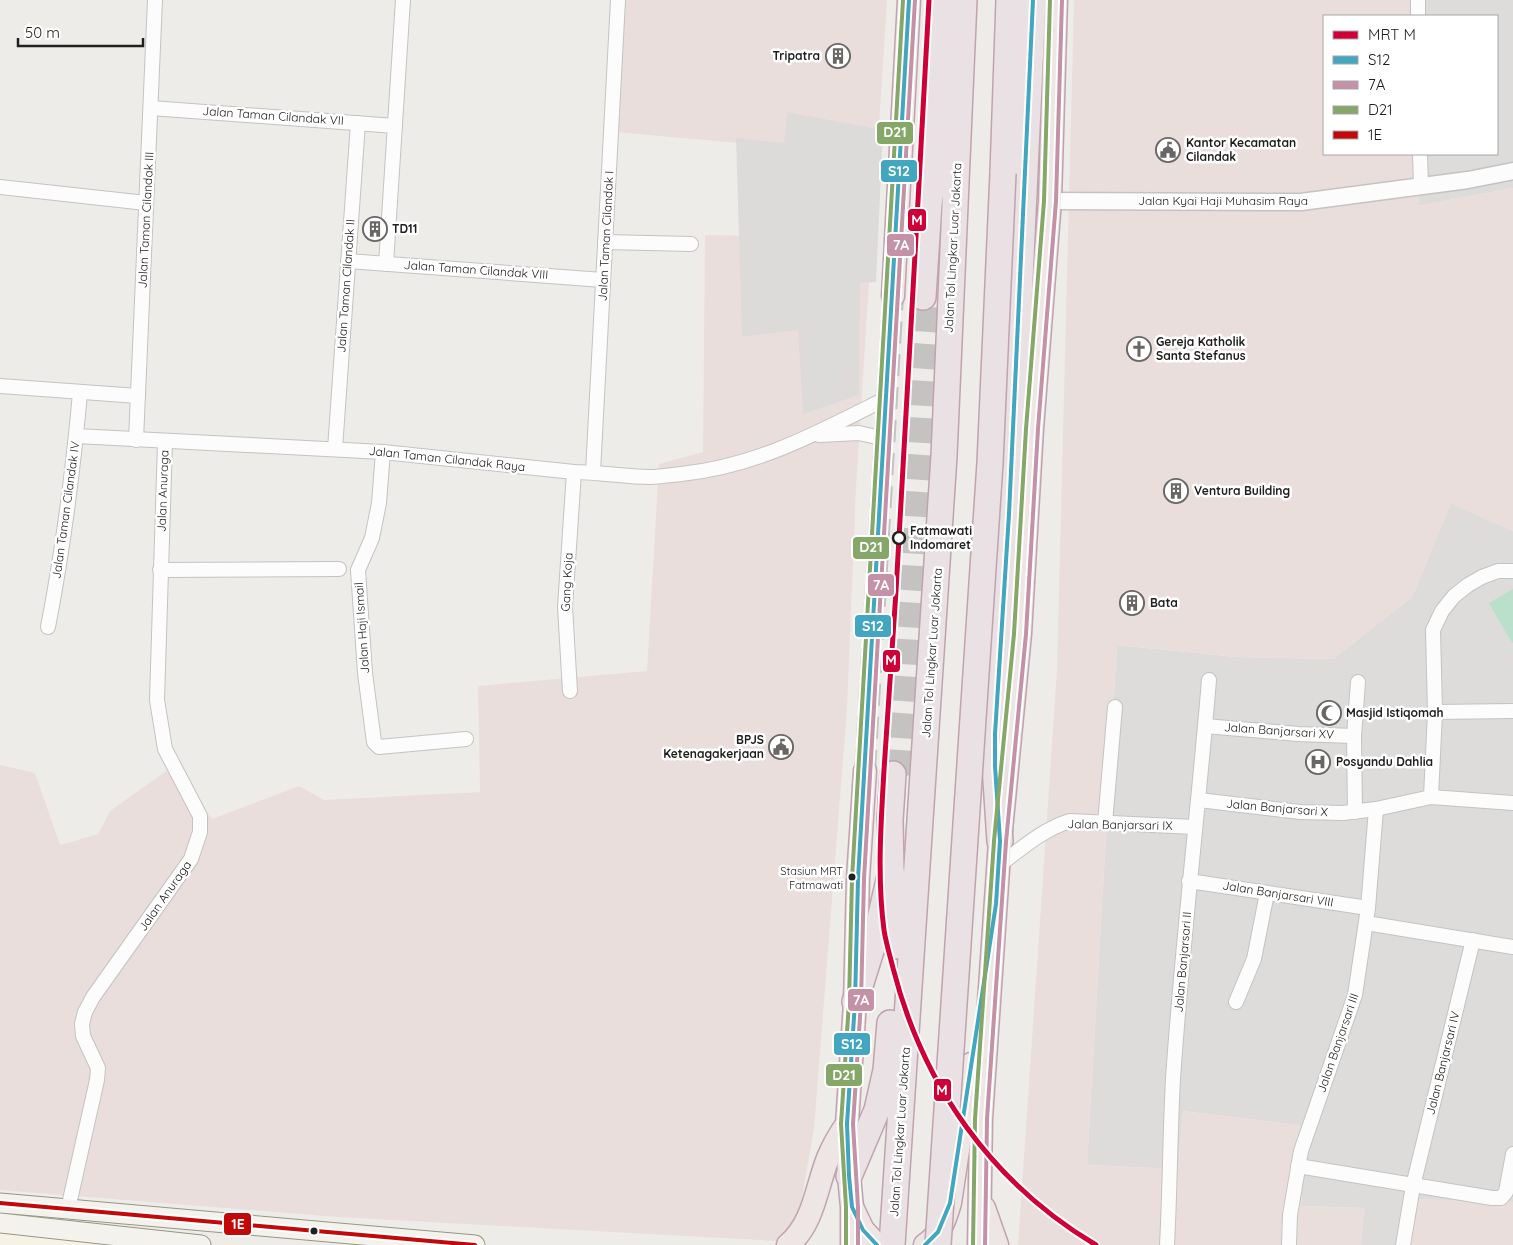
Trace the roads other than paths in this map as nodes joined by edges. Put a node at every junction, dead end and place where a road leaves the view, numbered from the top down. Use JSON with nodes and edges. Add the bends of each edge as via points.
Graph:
{"nodes":[{"id":1,"x":155,"y":0,"type":"edge"},
{"id":2,"x":403,"y":0,"type":"edge"},
{"id":3,"x":618,"y":0,"type":"edge"},
{"id":4,"x":909,"y":0,"type":"edge"},
{"id":5,"x":943,"y":0,"type":"edge"},
{"id":6,"x":964,"y":0,"type":"edge"},
{"id":7,"x":1009,"y":0,"type":"edge"},
{"id":8,"x":1033,"y":0,"type":"edge"},
{"id":9,"x":1056,"y":0,"type":"edge"},
{"id":10,"x":1418,"y":0,"type":"edge"},
{"id":11,"x":1418,"y":15,"type":"edge"},
{"id":12,"x":150,"y":108,"type":"junction"},
{"id":13,"x":358,"y":122,"type":"junction"},
{"id":14,"x":395,"y":126,"type":"junction"},
{"id":15,"x":1420,"y":155,"type":"edge"},
{"id":16,"x":1513,"y":171,"type":"edge"},
{"id":17,"x":1421,"y":186,"type":"junction"},
{"id":18,"x":0,"y":187,"type":"edge"},
{"id":19,"x":1050,"y":201,"type":"junction"},
{"id":20,"x":146,"y":203,"type":"junction"},
{"id":21,"x":605,"y":242,"type":"junction"},
{"id":22,"x":691,"y":244,"type":"dead end"},
{"id":23,"x":348,"y":261,"type":"junction"},
{"id":24,"x":386,"y":264,"type":"junction"},
{"id":25,"x":603,"y":280,"type":"junction"},
{"id":26,"x":893,"y":296,"type":"tunnel mouth"},
{"id":27,"x":926,"y":298,"type":"tunnel mouth"},
{"id":28,"x":0,"y":386,"type":"edge"},
{"id":29,"x":80,"y":392,"type":"junction"},
{"id":30,"x":138,"y":396,"type":"junction"},
{"id":31,"x":887,"y":398,"type":"dead end"},
{"id":32,"x":76,"y":436,"type":"junction"},
{"id":33,"x":812,"y":436,"type":"junction"},
{"id":34,"x":885,"y":439,"type":"dead end"},
{"id":35,"x":136,"y":440,"type":"junction"},
{"id":36,"x":165,"y":442,"type":"junction"},
{"id":37,"x":334,"y":449,"type":"junction"},
{"id":38,"x":383,"y":452,"type":"junction"},
{"id":39,"x":574,"y":472,"type":"junction"},
{"id":40,"x":593,"y":472,"type":"junction"},
{"id":41,"x":339,"y":569,"type":"dead end"},
{"id":42,"x":160,"y":570,"type":"junction"},
{"id":43,"x":1513,"y":571,"type":"edge"},
{"id":44,"x":48,"y":627,"type":"dead end"},
{"id":45,"x":1209,"y":680,"type":"dead end"},
{"id":46,"x":1358,"y":682,"type":"dead end"},
{"id":47,"x":570,"y":691,"type":"dead end"},
{"id":48,"x":1115,"y":707,"type":"dead end"},
{"id":49,"x":1513,"y":711,"type":"edge"},
{"id":50,"x":1435,"y":712,"type":"junction"},
{"id":51,"x":1205,"y":726,"type":"junction"},
{"id":52,"x":1354,"y":736,"type":"junction"},
{"id":53,"x":466,"y":739,"type":"dead end"},
{"id":54,"x":865,"y":771,"type":"tunnel mouth"},
{"id":55,"x":896,"y":774,"type":"tunnel mouth"},
{"id":56,"x":1431,"y":797,"type":"junction"},
{"id":57,"x":1198,"y":800,"type":"junction"},
{"id":58,"x":1513,"y":803,"type":"edge"},
{"id":59,"x":1376,"y":809,"type":"junction"},
{"id":60,"x":1355,"y":812,"type":"junction"},
{"id":61,"x":1105,"y":823,"type":"junction"},
{"id":62,"x":1196,"y":827,"type":"junction"},
{"id":63,"x":1000,"y":841,"type":"junction"},
{"id":64,"x":998,"y":866,"type":"junction"},
{"id":65,"x":891,"y":871,"type":"junction"},
{"id":66,"x":1189,"y":881,"type":"junction"},
{"id":67,"x":1267,"y":893,"type":"junction"},
{"id":68,"x":996,"y":904,"type":"junction"},
{"id":69,"x":1368,"y":908,"type":"junction"},
{"id":70,"x":1366,"y":923,"type":"junction"},
{"id":71,"x":1474,"y":940,"type":"junction"},
{"id":72,"x":1513,"y":947,"type":"edge"},
{"id":73,"x":855,"y":1002,"type":"junction"},
{"id":74,"x":1236,"y":1002,"type":"dead end"},
{"id":75,"x":847,"y":1124,"type":"junction"},
{"id":76,"x":1513,"y":1154,"type":"edge"},
{"id":77,"x":1298,"y":1166,"type":"junction"},
{"id":78,"x":849,"y":1176,"type":"junction"},
{"id":79,"x":980,"y":1180,"type":"junction"},
{"id":80,"x":1413,"y":1186,"type":"junction"},
{"id":81,"x":0,"y":1203,"type":"edge"},
{"id":82,"x":852,"y":1206,"type":"junction"},
{"id":83,"x":68,"y":1209,"type":"junction"},
{"id":84,"x":0,"y":1224,"type":"edge"},
{"id":85,"x":289,"y":1237,"type":"edge"},
{"id":86,"x":201,"y":1245,"type":"edge"},
{"id":87,"x":475,"y":1245,"type":"edge"},
{"id":88,"x":788,"y":1245,"type":"edge"},
{"id":89,"x":852,"y":1245,"type":"edge"},
{"id":90,"x":877,"y":1245,"type":"edge"},
{"id":91,"x":892,"y":1245,"type":"edge"},
{"id":92,"x":925,"y":1245,"type":"edge"},
{"id":93,"x":938,"y":1245,"type":"edge"},
{"id":94,"x":979,"y":1245,"type":"edge"},
{"id":95,"x":997,"y":1245,"type":"edge"},
{"id":96,"x":1168,"y":1245,"type":"edge"},
{"id":97,"x":1289,"y":1245,"type":"edge"},
{"id":98,"x":1402,"y":1245,"type":"edge"}],
"edges":[{"from":1,"to":12,"type":"street","name":"Jalan Taman Cilandak III"},
{"from":2,"to":14,"type":"street"},
{"from":3,"to":21,"type":"street","name":"Jalan Taman Cilandak I"},
{"from":4,"to":26,"type":"highway"},
{"from":5,"to":27,"type":"highway","via":[[932,186],[935,202]]},
{"from":6,"to":91,"type":"highway","name":"Jalan Tol Lingkar Luar Jakarta","via":[[944,456]]},
{"from":7,"to":93,"type":"highway","bridge":true,"via":[[990,463]]},
{"from":8,"to":63,"type":"highway","via":[[1009,514],[995,734]]},
{"from":9,"to":19,"type":"highway"},
{"from":10,"to":11,"type":"street"},
{"from":12,"to":13,"type":"street","name":"Jalan Taman Cilandak VII"},
{"from":12,"to":20,"type":"street","name":"Jalan Taman Cilandak III"},
{"from":13,"to":14,"type":"street","name":"Jalan Taman Cilandak VII"},
{"from":13,"to":23,"type":"street","name":"Jalan Taman Cilandak II"},
{"from":14,"to":24,"type":"street"},
{"from":15,"to":17,"type":"street"},
{"from":16,"to":17,"type":"street","name":"Jalan Kyai Haji Muhasim Raya"},
{"from":17,"to":19,"type":"street","name":"Jalan Kyai Haji Muhasim Raya","via":[[1301,202]]},
{"from":18,"to":20,"type":"street"},
{"from":19,"to":63,"type":"highway","via":[[1020,634]]},
{"from":20,"to":30,"type":"street","name":"Jalan Taman Cilandak III"},
{"from":21,"to":22,"type":"street"},
{"from":21,"to":25,"type":"street","name":"Jalan Taman Cilandak I"},
{"from":23,"to":24,"type":"street","name":"Jalan Taman Cilandak VIII"},
{"from":23,"to":37,"type":"street","name":"Jalan Taman Cilandak II"},
{"from":24,"to":25,"type":"street","name":"Jalan Taman Cilandak VIII"},
{"from":25,"to":40,"type":"street","name":"Jalan Taman Cilandak I"},
{"from":28,"to":29,"type":"street"},
{"from":29,"to":30,"type":"street"},
{"from":29,"to":32,"type":"street","name":"Jalan Taman Cilandak IV"},
{"from":30,"to":35,"type":"street","name":"Jalan Taman Cilandak III"},
{"from":31,"to":33,"type":"street","name":"Jalan Taman Cilandak Raya"},
{"from":32,"to":35,"type":"street","name":"Jalan Taman Cilandak Raya"},
{"from":32,"to":44,"type":"street","name":"Jalan Taman Cilandak IV"},
{"from":33,"to":34,"type":"street","name":"Jalan Taman Cilandak Raya","via":[[859,433]]},
{"from":33,"to":40,"type":"street","name":"Jalan Taman Cilandak Raya","via":[[769,454],[704,472],[651,477]]},
{"from":35,"to":36,"type":"street","name":"Jalan Taman Cilandak Raya"},
{"from":36,"to":37,"type":"street","name":"Jalan Taman Cilandak Raya"},
{"from":36,"to":42,"type":"street","name":"Jalan Anuraga"},
{"from":37,"to":38,"type":"street","name":"Jalan Taman Cilandak Raya"},
{"from":38,"to":39,"type":"street","name":"Jalan Taman Cilandak Raya"},
{"from":38,"to":53,"type":"street","name":"Jalan Haji Ismail","via":[[379,503],[372,538],[358,570],[374,742],[377,746]]},
{"from":39,"to":40,"type":"street","name":"Jalan Taman Cilandak Raya"},
{"from":39,"to":47,"type":"street","name":"Gang Koja","via":[[565,607]]},
{"from":41,"to":42,"type":"street"},
{"from":42,"to":83,"type":"street","name":"Jalan Anuraga","via":[[157,700],[165,749],[200,816],[200,832],[191,859],[85,1012],[83,1036],[98,1068],[97,1080]]},
{"from":43,"to":50,"type":"street","via":[[1498,571],[1482,577],[1454,596],[1442,611],[1433,630]]},
{"from":45,"to":51,"type":"street","name":"Jalan Banjarsari II"},
{"from":46,"to":52,"type":"street"},
{"from":48,"to":61,"type":"street"},
{"from":49,"to":50,"type":"street"},
{"from":50,"to":56,"type":"street"},
{"from":51,"to":52,"type":"street","name":"Jalan Banjarsari XV"},
{"from":51,"to":57,"type":"street","name":"Jalan Banjarsari II"},
{"from":52,"to":60,"type":"street"},
{"from":54,"to":73,"type":"highway"},
{"from":55,"to":65,"type":"highway"},
{"from":56,"to":58,"type":"street","name":"Jalan Banjarsari X"},
{"from":56,"to":59,"type":"street","name":"Jalan Banjarsari X"},
{"from":57,"to":60,"type":"street","name":"Jalan Banjarsari X","via":[[1300,812]]},
{"from":57,"to":62,"type":"street","name":"Jalan Banjarsari II"},
{"from":59,"to":60,"type":"street","name":"Jalan Banjarsari X"},
{"from":59,"to":69,"type":"street","name":"Jalan Banjarsari III"},
{"from":61,"to":62,"type":"street","name":"Jalan Banjarsari IX"},
{"from":61,"to":64,"type":"street","name":"Jalan Banjarsari IX","via":[[1070,821],[1058,825]]},
{"from":62,"to":66,"type":"street","name":"Jalan Banjarsari II"},
{"from":63,"to":64,"type":"highway"},
{"from":64,"to":68,"type":"highway"},
{"from":65,"to":73,"type":"highway","via":[[878,928]]},
{"from":65,"to":78,"type":"highway","via":[[896,890],[897,919],[886,1070],[877,1110]]},
{"from":66,"to":67,"type":"street","name":"Jalan Banjarsari VIII"},
{"from":66,"to":96,"type":"street","name":"Jalan Banjarsari II","via":[[1173,1080]]},
{"from":67,"to":69,"type":"street","name":"Jalan Banjarsari VIII"},
{"from":67,"to":74,"type":"street","via":[[1254,959]]},
{"from":68,"to":79,"type":"highway","via":[[981,1119]]},
{"from":68,"to":92,"type":"highway","via":[[950,1203],[938,1233]]},
{"from":69,"to":70,"type":"street","name":"Jalan Banjarsari III"},
{"from":70,"to":71,"type":"street"},
{"from":70,"to":77,"type":"street","name":"Jalan Banjarsari III","via":[[1355,995]]},
{"from":71,"to":72,"type":"street"},
{"from":71,"to":80,"type":"street","name":"Jalan Banjarsari IV"},
{"from":73,"to":75,"type":"highway"},
{"from":75,"to":78,"type":"highway"},
{"from":75,"to":88,"type":"highway","via":[[828,1159],[810,1215],[798,1237]]},
{"from":76,"to":80,"type":"street","via":[[1506,1192],[1501,1198]]},
{"from":77,"to":80,"type":"street"},
{"from":77,"to":97,"type":"street","name":"Jalan Banjarsari III"},
{"from":78,"to":82,"type":"highway"},
{"from":79,"to":94,"type":"highway"},
{"from":79,"to":95,"type":"highway","via":[[985,1214]]},
{"from":80,"to":98,"type":"street","name":"Jalan Banjarsari IV"},
{"from":81,"to":83,"type":"main road"},
{"from":82,"to":89,"type":"highway"},
{"from":82,"to":90,"type":"highway","via":[[860,1226]]},
{"from":83,"to":85,"type":"main road"},
{"from":84,"to":86,"type":"main road"},
{"from":85,"to":87,"type":"main road"}]}
